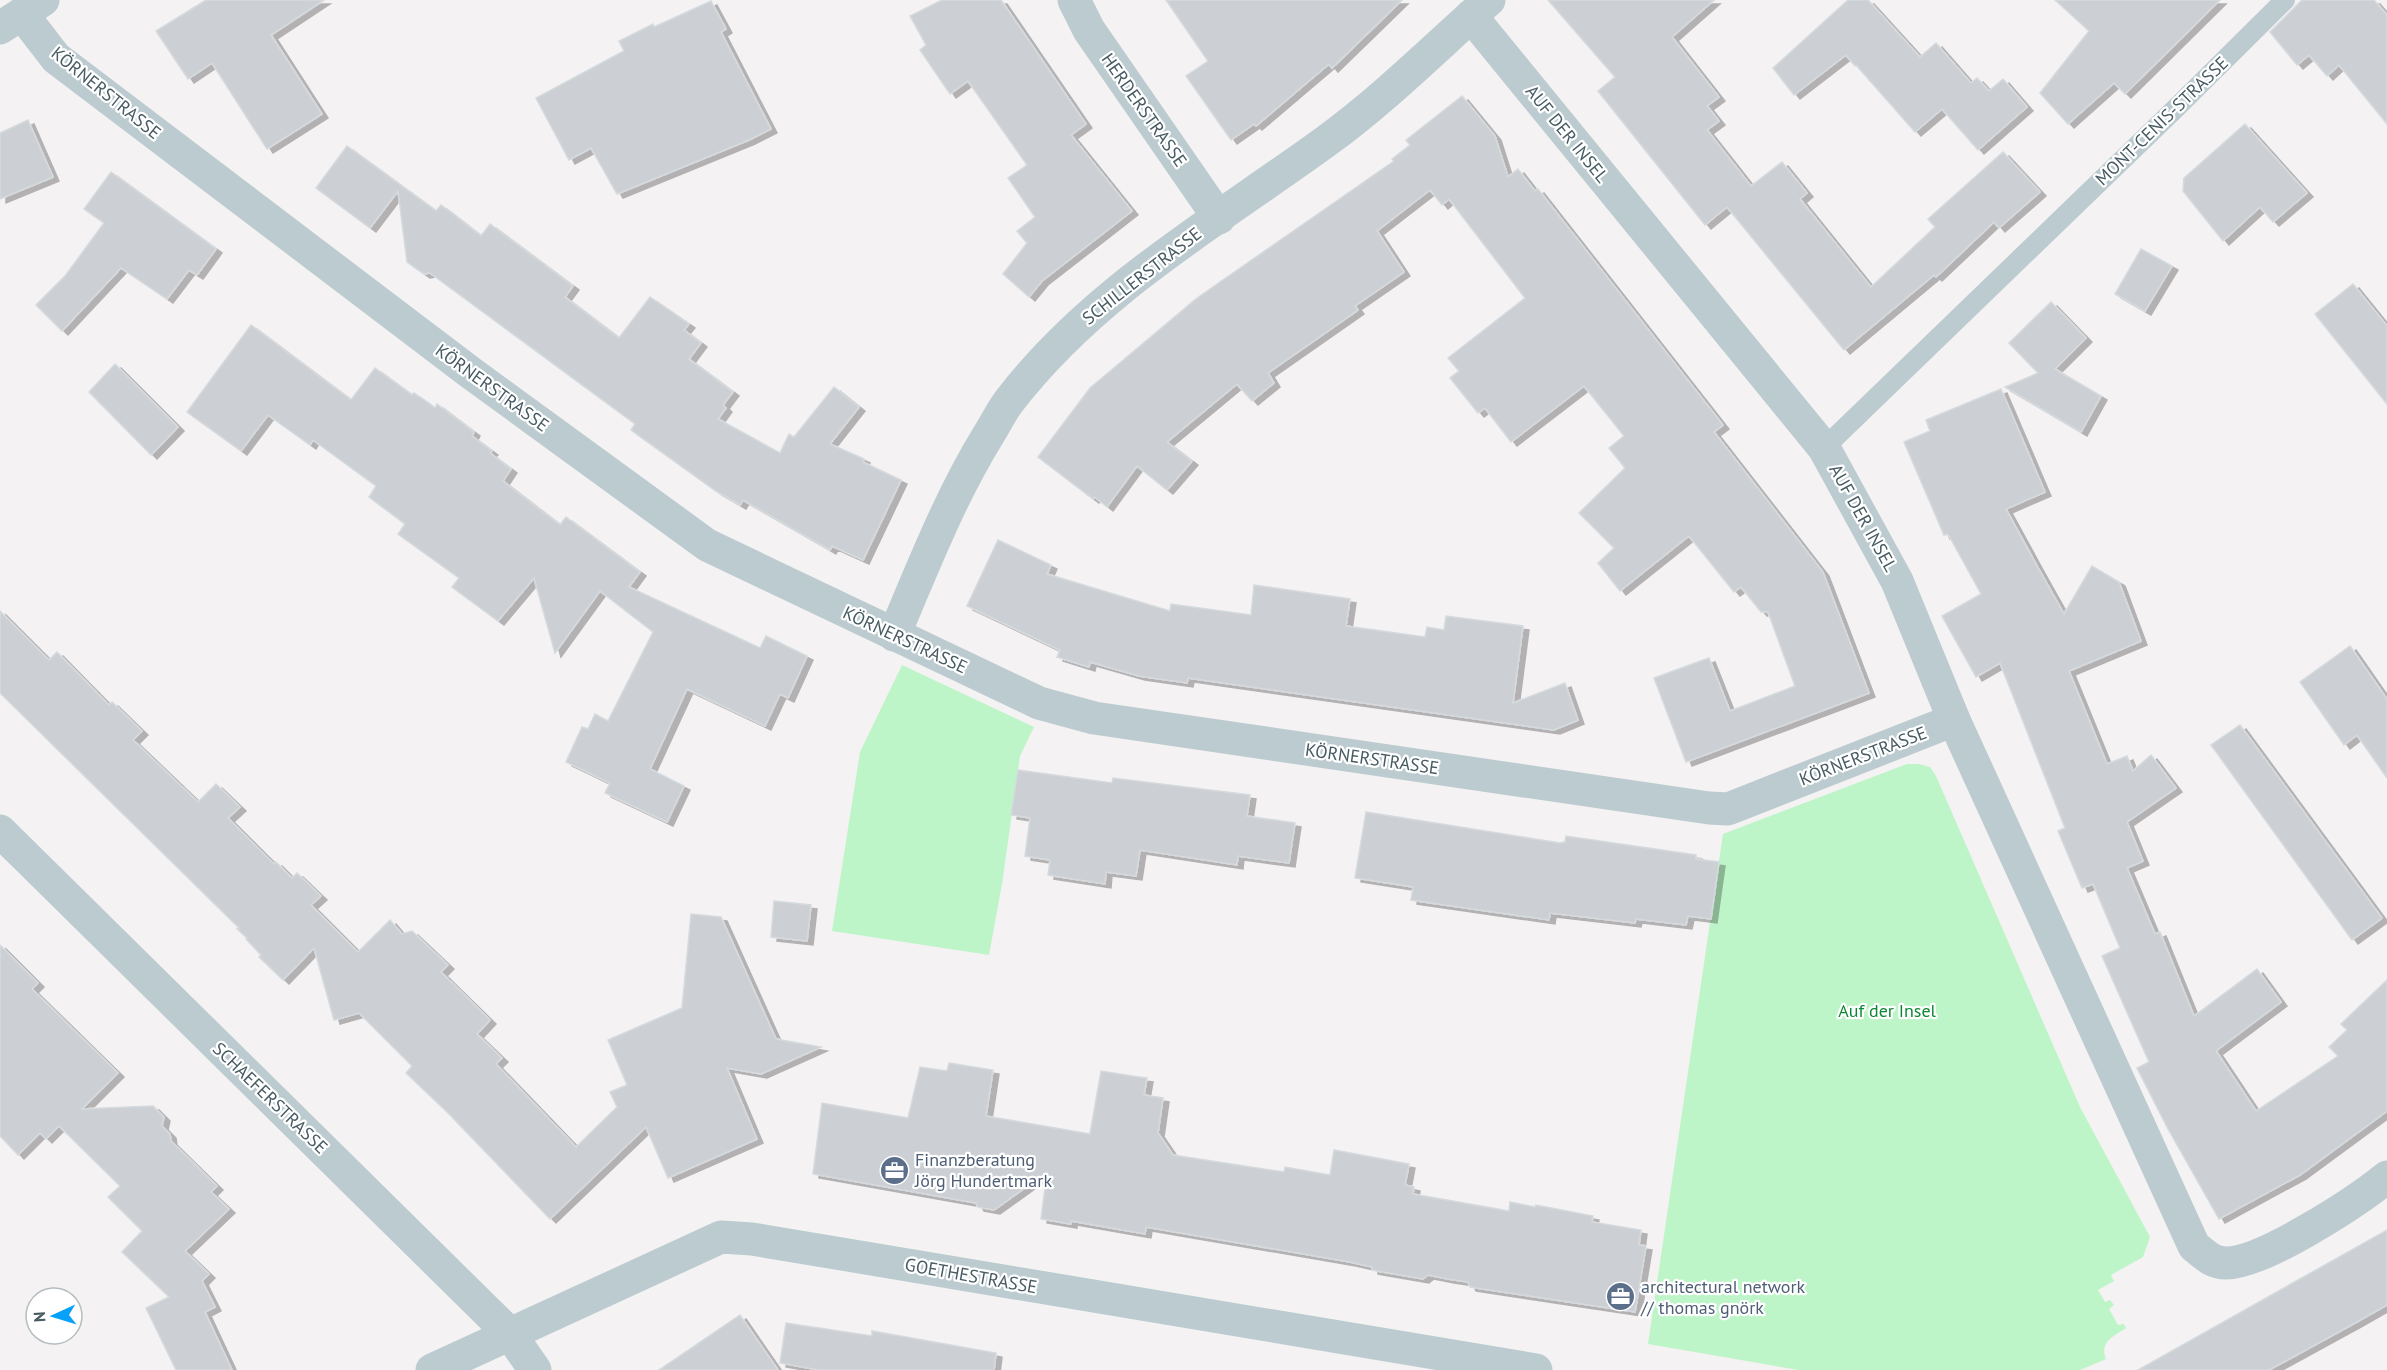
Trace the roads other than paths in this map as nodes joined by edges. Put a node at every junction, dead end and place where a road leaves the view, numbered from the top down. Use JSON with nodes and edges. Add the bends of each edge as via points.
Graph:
{"nodes":[{"id":1,"x":1074,"y":0,"type":"edge"},
{"id":2,"x":2284,"y":0,"type":"edge"},
{"id":3,"x":1480,"y":8,"type":"edge"},
{"id":4,"x":22,"y":14,"type":"edge"},
{"id":5,"x":1219,"y":218,"type":"junction"},
{"id":6,"x":2039,"y":241,"type":"joint"},
{"id":7,"x":1824,"y":448,"type":"junction"},
{"id":8,"x":894,"y":635,"type":"junction"},
{"id":9,"x":1954,"y":720,"type":"junction"},
{"id":10,"x":0,"y":831,"type":"edge"},
{"id":11,"x":2387,"y":1177,"type":"edge"},
{"id":12,"x":510,"y":1334,"type":"junction"},
{"id":13,"x":432,"y":1370,"type":"edge"},
{"id":14,"x":535,"y":1370,"type":"edge"},
{"id":15,"x":1536,"y":1370,"type":"edge"}],
"edges":[{"from":1,"to":5,"type":"street","name":"HERDERSTRASSE","via":[[1089,30]]},
{"from":2,"to":6,"type":"lane","name":"MONT-CENIS-STRASSE"},
{"from":3,"to":5,"type":"street","name":"SCHILLERSTRASSE","via":[[1327,140]]},
{"from":3,"to":7,"type":"street","name":"AUF DER INSEL"},
{"from":4,"to":8,"type":"street","name":"KÖRNERSTRASSE","via":[[56,58],[471,373],[707,545]]},
{"from":5,"to":8,"type":"street","name":"SCHILLERSTRASSE","via":[[1122,287],[1066,336],[1010,400],[955,494]]},
{"from":6,"to":7,"type":"lane","name":"AUF DER INSEL"},
{"from":7,"to":9,"type":"street","name":"AUF DER INSEL","via":[[1897,581]]},
{"from":8,"to":9,"type":"street","name":"KÖRNERSTRASSE","via":[[1039,703],[1094,718],[1709,808],[1728,809]]},
{"from":9,"to":11,"type":"street","name":"AUF DER INSEL","via":[[2194,1246],[2209,1259],[2223,1263],[2263,1254]]},
{"from":10,"to":12,"type":"street","name":"SCHAEFERSTRASSE"},
{"from":12,"to":13,"type":"street","name":"GOETHESTRASSE"},
{"from":12,"to":14,"type":"street","name":"SCHAEFERSTRASSE"},
{"from":12,"to":15,"type":"street","name":"GOETHESTRASSE","via":[[720,1237],[752,1239]]}]}
